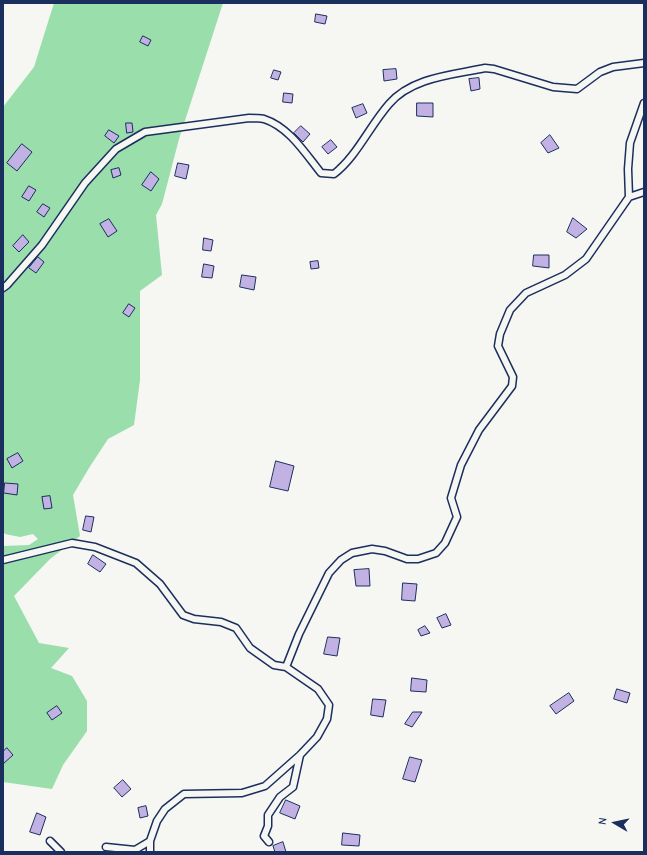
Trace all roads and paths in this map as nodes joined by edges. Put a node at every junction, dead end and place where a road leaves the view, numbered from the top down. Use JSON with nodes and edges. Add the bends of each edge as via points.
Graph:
{"nodes":[{"id":1,"x":644,"y":62,"type":"edge"},
{"id":2,"x":644,"y":103,"type":"edge"},
{"id":3,"x":644,"y":192,"type":"edge"},
{"id":4,"x":629,"y":197,"type":"junction"},
{"id":5,"x":3,"y":288,"type":"edge"},
{"id":6,"x":3,"y":560,"type":"edge"},
{"id":7,"x":286,"y":667,"type":"junction"},
{"id":8,"x":300,"y":755,"type":"junction"},
{"id":9,"x":50,"y":841,"type":"dead end"},
{"id":10,"x":150,"y":841,"type":"junction"},
{"id":11,"x":269,"y":842,"type":"dead end"},
{"id":12,"x":106,"y":847,"type":"dead end"},
{"id":13,"x":61,"y":852,"type":"edge"},
{"id":14,"x":150,"y":852,"type":"edge"}],
"edges":[{"from":1,"to":5,"type":"street","via":[[613,66],[577,89],[552,87],[485,68],[430,79],[404,90],[389,104],[344,166],[334,174],[321,172],[290,135],[278,125],[263,119],[248,118],[145,132],[106,158],[85,183],[42,245]]},
{"from":2,"to":4,"type":"street","via":[[630,143]]},
{"from":3,"to":4,"type":"street"},
{"from":4,"to":7,"type":"street","via":[[586,259],[566,275],[526,293],[510,310],[498,346],[513,377],[512,386],[480,430],[461,465],[451,498],[457,517],[445,543],[436,552],[418,559],[407,559],[372,549],[352,553],[341,560],[329,573]]},
{"from":6,"to":7,"type":"street","via":[[72,543],[95,547],[136,563],[160,584],[183,615],[221,622],[236,628],[250,648],[274,665]]},
{"from":7,"to":8,"type":"street","via":[[318,689],[329,704],[327,719],[317,737]]},
{"from":8,"to":10,"type":"street","via":[[265,786],[242,793],[184,794],[165,809],[156,822]]},
{"from":8,"to":11,"type":"street","via":[[292,786],[268,816],[264,836]]},
{"from":9,"to":13,"type":"street"},
{"from":10,"to":12,"type":"street","via":[[135,850]]},
{"from":10,"to":14,"type":"street"}]}
